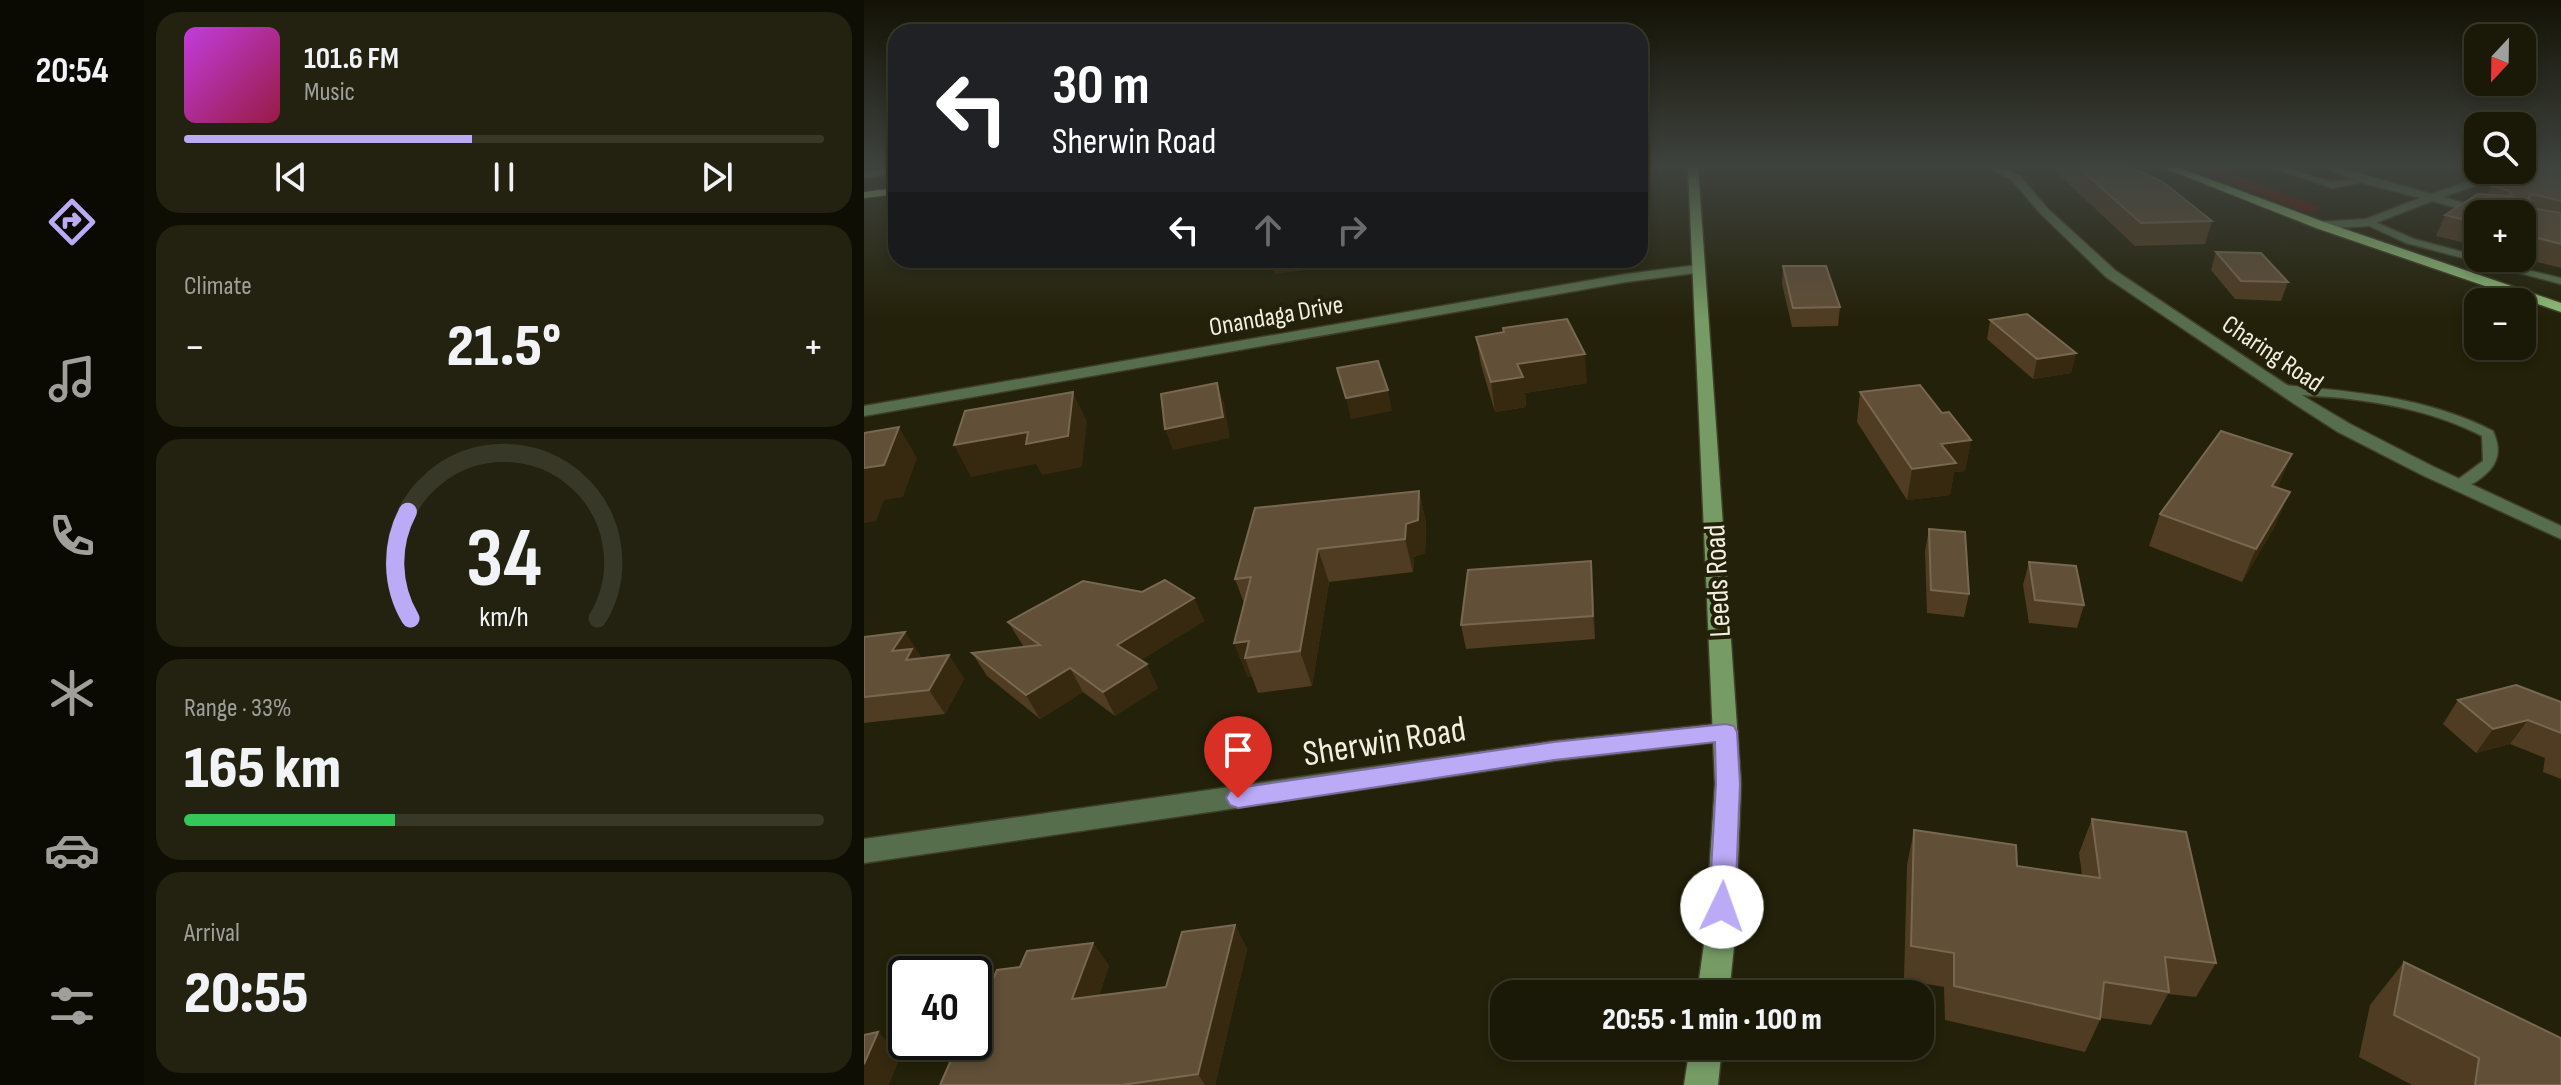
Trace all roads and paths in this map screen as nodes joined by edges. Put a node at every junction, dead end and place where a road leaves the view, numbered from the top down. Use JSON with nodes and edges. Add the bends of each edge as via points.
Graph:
{"nodes":[{"id":1,"x":1695,"y":218,"type":"edge"},
{"id":2,"x":2051,"y":218,"type":"edge"},
{"id":3,"x":2301,"y":218,"type":"edge"},
{"id":4,"x":2380,"y":218,"type":"edge"},
{"id":5,"x":2368,"y":222,"type":"junction"},
{"id":6,"x":2320,"y":225,"type":"junction"},
{"id":7,"x":1698,"y":269,"type":"junction"},
{"id":8,"x":2561,"y":281,"type":"edge"},
{"id":9,"x":2561,"y":308,"type":"edge"},
{"id":10,"x":2283,"y":389,"type":"junction"},
{"id":11,"x":864,"y":411,"type":"edge"},
{"id":12,"x":2458,"y":486,"type":"junction"},
{"id":13,"x":2561,"y":533,"type":"edge"},
{"id":14,"x":1726,"y":732,"type":"junction"},
{"id":15,"x":864,"y":851,"type":"edge"},
{"id":16,"x":1715,"y":980,"type":"edge"},
{"id":17,"x":1704,"y":1060,"type":"edge"},
{"id":18,"x":1701,"y":1085,"type":"edge"}],
"edges":[{"from":1,"to":7,"type":"street","name":"Leeds Road"},
{"from":2,"to":10,"type":"street","name":"Charing Road","via":[[2111,274]]},
{"from":3,"to":6,"type":"main road"},
{"from":4,"to":5,"type":"street"},
{"from":5,"to":6,"type":"street"},
{"from":5,"to":8,"type":"lane","via":[[2410,241]]},
{"from":6,"to":9,"type":"main road"},
{"from":7,"to":11,"type":"street","name":"Onandaga Drive"},
{"from":7,"to":14,"type":"street","name":"Leeds Road"},
{"from":10,"to":12,"type":"street","name":"Charing Road","via":[[2344,428]]},
{"from":10,"to":12,"type":"lane","via":[[2414,404],[2461,418],[2488,434],[2494,453],[2489,466]]},
{"from":12,"to":13,"type":"street","name":"Charing Road"},
{"from":14,"to":15,"type":"street","name":"Sherwin Road","via":[[1554,751]]},
{"from":14,"to":16,"type":"street","name":"Leeds Road","via":[[1728,784]]},
{"from":17,"to":18,"type":"street"}]}
